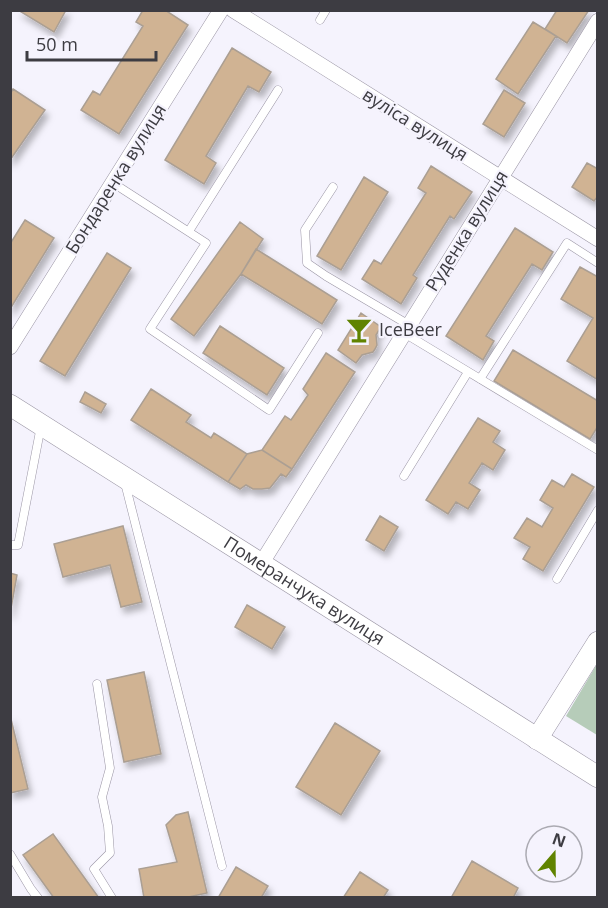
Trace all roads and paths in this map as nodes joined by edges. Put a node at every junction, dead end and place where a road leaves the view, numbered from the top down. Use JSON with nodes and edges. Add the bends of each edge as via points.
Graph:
{"nodes":[{"id":1,"x":221,"y":10,"type":"edge"},
{"id":2,"x":233,"y":10,"type":"edge"},
{"id":3,"x":326,"y":10,"type":"edge"},
{"id":4,"x":320,"y":20,"type":"dead end"},
{"id":5,"x":597,"y":21,"type":"edge"},
{"id":6,"x":278,"y":90,"type":"dead end"},
{"id":7,"x":500,"y":178,"type":"junction"},
{"id":8,"x":113,"y":183,"type":"junction"},
{"id":9,"x":333,"y":187,"type":"dead end"},
{"id":10,"x":189,"y":231,"type":"junction"},
{"id":11,"x":597,"y":239,"type":"edge"},
{"id":12,"x":597,"y":263,"type":"edge"},
{"id":13,"x":407,"y":329,"type":"junction"},
{"id":14,"x":318,"y":333,"type":"dead end"},
{"id":15,"x":10,"y":347,"type":"edge"},
{"id":16,"x":468,"y":372,"type":"junction"},
{"id":17,"x":480,"y":380,"type":"junction"},
{"id":18,"x":10,"y":405,"type":"edge"},
{"id":19,"x":42,"y":425,"type":"junction"},
{"id":20,"x":596,"y":448,"type":"edge"},
{"id":21,"x":404,"y":476,"type":"dead end"},
{"id":22,"x":123,"y":477,"type":"junction"},
{"id":23,"x":597,"y":510,"type":"edge"},
{"id":24,"x":10,"y":545,"type":"edge"},
{"id":25,"x":261,"y":564,"type":"junction"},
{"id":26,"x":557,"y":579,"type":"dead end"},
{"id":27,"x":597,"y":642,"type":"edge"},
{"id":28,"x":97,"y":684,"type":"dead end"},
{"id":29,"x":537,"y":739,"type":"junction"},
{"id":30,"x":597,"y":777,"type":"edge"},
{"id":31,"x":10,"y":854,"type":"edge"},
{"id":32,"x":222,"y":866,"type":"dead end"},
{"id":33,"x":38,"y":897,"type":"edge"},
{"id":34,"x":112,"y":897,"type":"edge"}],
"edges":[{"from":1,"to":8,"type":"street","name":"Бондаренка вулиця"},
{"from":2,"to":7,"type":"street","name":"вуліса вулиця"},
{"from":3,"to":4,"type":"lane"},
{"from":5,"to":7,"type":"street","name":"Руденка вулиця"},
{"from":6,"to":10,"type":"lane"},
{"from":7,"to":11,"type":"street","name":"вуліса вулиця"},
{"from":7,"to":13,"type":"street","name":"Руденка вулиця"},
{"from":8,"to":10,"type":"lane"},
{"from":8,"to":15,"type":"street","name":"Бондаренка вулиця"},
{"from":9,"to":13,"type":"lane","via":[[305,230],[307,263]]},
{"from":10,"to":14,"type":"lane","via":[[206,243],[150,329],[268,410]]},
{"from":12,"to":17,"type":"lane","via":[[567,243]]},
{"from":13,"to":16,"type":"lane"},
{"from":13,"to":25,"type":"street","name":"Руденка вулиця"},
{"from":16,"to":17,"type":"lane"},
{"from":16,"to":21,"type":"lane"},
{"from":17,"to":20,"type":"lane"},
{"from":18,"to":19,"type":"street","name":"Померанчука вулиця"},
{"from":19,"to":22,"type":"street","name":"Померанчука вулиця"},
{"from":19,"to":24,"type":"lane","via":[[18,545]]},
{"from":22,"to":25,"type":"street","name":"Померанчука вулиця"},
{"from":22,"to":32,"type":"lane"},
{"from":23,"to":26,"type":"lane"},
{"from":25,"to":29,"type":"street","name":"Померанчука вулиця"},
{"from":27,"to":29,"type":"street"},
{"from":28,"to":34,"type":"lane","via":[[110,768],[102,797],[110,853],[94,870]]},
{"from":29,"to":30,"type":"street","name":"Померанчука вулиця"},
{"from":31,"to":33,"type":"lane"}]}
